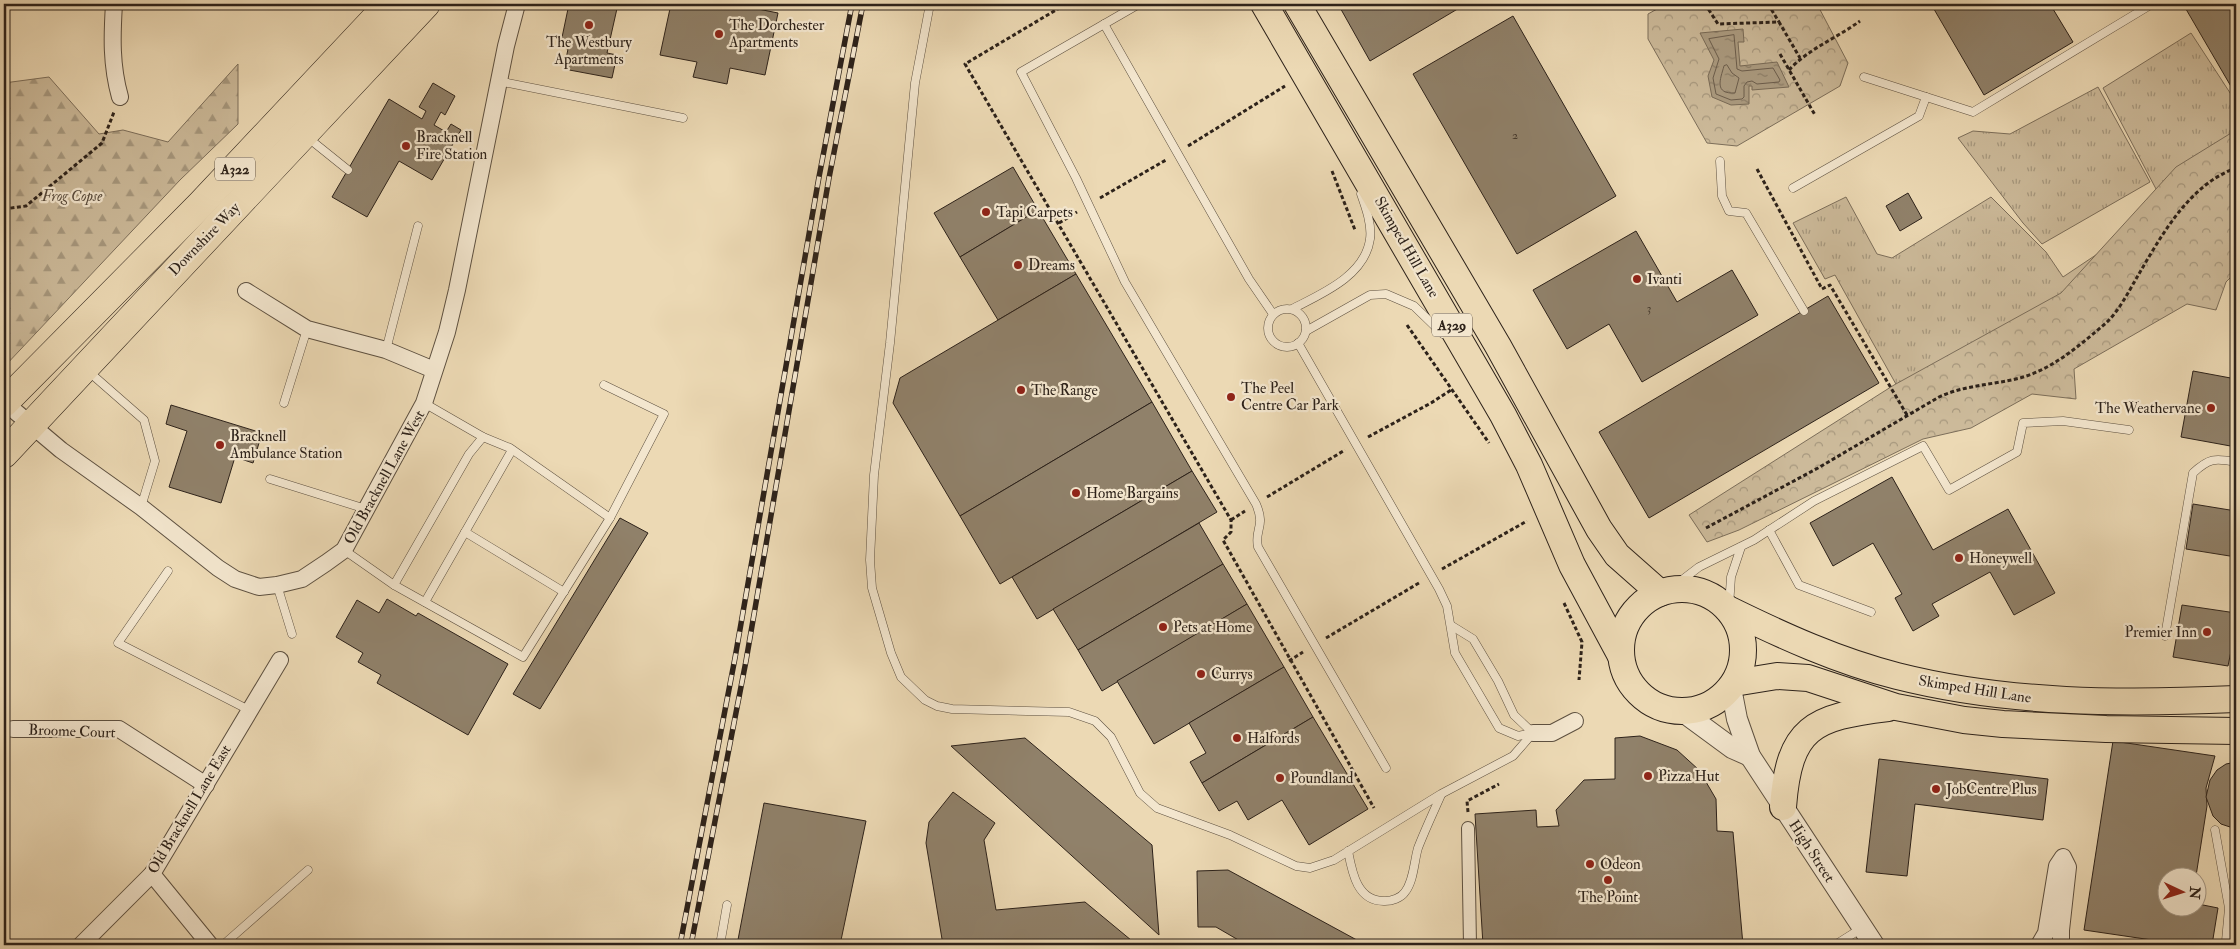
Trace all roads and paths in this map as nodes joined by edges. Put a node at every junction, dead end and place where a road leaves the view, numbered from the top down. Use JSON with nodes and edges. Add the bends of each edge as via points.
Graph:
{"nodes":[{"id":1,"x":114,"y":4,"type":"edge"},
{"id":2,"x":389,"y":4,"type":"edge"},
{"id":3,"x":426,"y":4,"type":"edge"},
{"id":4,"x":517,"y":4,"type":"edge"},
{"id":5,"x":930,"y":4,"type":"edge"},
{"id":6,"x":1066,"y":4,"type":"edge"},
{"id":7,"x":1139,"y":4,"type":"edge"},
{"id":8,"x":1264,"y":4,"type":"edge"},
{"id":9,"x":1297,"y":4,"type":"edge"},
{"id":10,"x":1706,"y":4,"type":"edge"},
{"id":11,"x":1768,"y":4,"type":"edge"},
{"id":12,"x":2152,"y":4,"type":"edge"},
{"id":13,"x":1860,"y":21,"type":"dead end"},
{"id":14,"x":1778,"y":22,"type":"junction"},
{"id":15,"x":1104,"y":24,"type":"junction"},
{"id":16,"x":1780,"y":54,"type":"dead end"},
{"id":17,"x":1800,"y":58,"type":"junction"},
{"id":18,"x":1789,"y":70,"type":"junction"},
{"id":19,"x":1864,"y":76,"type":"dead end"},
{"id":20,"x":498,"y":81,"type":"junction"},
{"id":21,"x":1286,"y":86,"type":"dead end"},
{"id":22,"x":1274,"y":94,"type":"dead end"},
{"id":23,"x":120,"y":97,"type":"joint"},
{"id":24,"x":1926,"y":97,"type":"junction"},
{"id":25,"x":1814,"y":115,"type":"dead end"},
{"id":26,"x":683,"y":118,"type":"dead end"},
{"id":27,"x":1335,"y":123,"type":"junction"},
{"id":28,"x":294,"y":126,"type":"junction"},
{"id":29,"x":1720,"y":161,"type":"dead end"},
{"id":30,"x":2236,"y":168,"type":"edge"},
{"id":31,"x":1756,"y":169,"type":"dead end"},
{"id":32,"x":348,"y":170,"type":"dead end"},
{"id":33,"x":1354,"y":176,"type":"dead end"},
{"id":34,"x":1358,"y":184,"type":"dead end"},
{"id":35,"x":1793,"y":188,"type":"dead end"},
{"id":36,"x":4,"y":209,"type":"edge"},
{"id":37,"x":418,"y":226,"type":"dead end"},
{"id":38,"x":246,"y":291,"type":"dead end"},
{"id":39,"x":1292,"y":309,"type":"junction"},
{"id":40,"x":1804,"y":311,"type":"dead end"},
{"id":41,"x":1273,"y":314,"type":"junction"},
{"id":42,"x":1407,"y":325,"type":"dead end"},
{"id":43,"x":307,"y":329,"type":"junction"},
{"id":44,"x":1306,"y":330,"type":"junction"},
{"id":45,"x":1298,"y":344,"type":"junction"},
{"id":46,"x":386,"y":350,"type":"junction"},
{"id":47,"x":83,"y":363,"type":"junction"},
{"id":48,"x":1476,"y":364,"type":"junction"},
{"id":49,"x":434,"y":370,"type":"junction"},
{"id":50,"x":604,"y":385,"type":"dead end"},
{"id":51,"x":1451,"y":390,"type":"junction"},
{"id":52,"x":4,"y":402,"type":"edge"},
{"id":53,"x":284,"y":402,"type":"dead end"},
{"id":54,"x":424,"y":402,"type":"junction"},
{"id":55,"x":1907,"y":415,"type":"junction"},
{"id":56,"x":30,"y":426,"type":"junction"},
{"id":57,"x":2129,"y":430,"type":"dead end"},
{"id":58,"x":483,"y":438,"type":"junction"},
{"id":59,"x":1490,"y":444,"type":"dead end"},
{"id":60,"x":1357,"y":446,"type":"junction"},
{"id":61,"x":512,"y":450,"type":"junction"},
{"id":62,"x":4,"y":454,"type":"edge"},
{"id":63,"x":2236,"y":462,"type":"edge"},
{"id":64,"x":270,"y":479,"type":"dead end"},
{"id":65,"x":1256,"y":504,"type":"junction"},
{"id":66,"x":140,"y":508,"type":"junction"},
{"id":67,"x":366,"y":509,"type":"junction"},
{"id":68,"x":610,"y":518,"type":"junction"},
{"id":69,"x":1230,"y":520,"type":"junction"},
{"id":70,"x":1706,"y":528,"type":"dead end"},
{"id":71,"x":1530,"y":529,"type":"dead end"},
{"id":72,"x":1769,"y":530,"type":"junction"},
{"id":73,"x":465,"y":532,"type":"junction"},
{"id":74,"x":1741,"y":547,"type":"junction"},
{"id":75,"x":344,"y":550,"type":"junction"},
{"id":76,"x":168,"y":571,"type":"dead end"},
{"id":77,"x":1432,"y":575,"type":"junction"},
{"id":78,"x":278,"y":585,"type":"junction"},
{"id":79,"x":394,"y":585,"type":"junction"},
{"id":80,"x":1665,"y":591,"type":"junction"},
{"id":81,"x":564,"y":592,"type":"junction"},
{"id":82,"x":1561,"y":597,"type":"dead end"},
{"id":83,"x":425,"y":602,"type":"junction"},
{"id":84,"x":1728,"y":609,"type":"junction"},
{"id":85,"x":1871,"y":612,"type":"dead end"},
{"id":86,"x":1452,"y":626,"type":"junction"},
{"id":87,"x":292,"y":634,"type":"dead end"},
{"id":88,"x":2165,"y":636,"type":"dead end"},
{"id":89,"x":1314,"y":645,"type":"junction"},
{"id":90,"x":1621,"y":656,"type":"junction"},
{"id":91,"x":280,"y":660,"type":"dead end"},
{"id":92,"x":1289,"y":661,"type":"junction"},
{"id":93,"x":1579,"y":680,"type":"dead end"},
{"id":94,"x":1732,"y":686,"type":"junction"},
{"id":95,"x":2236,"y":699,"type":"edge"},
{"id":96,"x":1896,"y":707,"type":"junction"},
{"id":97,"x":248,"y":710,"type":"junction"},
{"id":98,"x":1683,"y":712,"type":"junction"},
{"id":99,"x":1575,"y":721,"type":"dead end"},
{"id":100,"x":12,"y":729,"type":"dead end"},
{"id":101,"x":2236,"y":731,"type":"edge"},
{"id":102,"x":1533,"y":733,"type":"junction"},
{"id":103,"x":1750,"y":756,"type":"junction"},
{"id":104,"x":1386,"y":768,"type":"dead end"},
{"id":105,"x":1499,"y":784,"type":"dead end"},
{"id":106,"x":206,"y":785,"type":"junction"},
{"id":107,"x":1441,"y":794,"type":"junction"},
{"id":108,"x":1783,"y":807,"type":"junction"},
{"id":109,"x":1374,"y":808,"type":"dead end"},
{"id":110,"x":1468,"y":828,"type":"joint"},
{"id":111,"x":2214,"y":830,"type":"dead end"},
{"id":112,"x":1348,"y":851,"type":"junction"},
{"id":113,"x":308,"y":870,"type":"dead end"},
{"id":114,"x":152,"y":874,"type":"junction"},
{"id":115,"x":728,"y":905,"type":"dead end"},
{"id":116,"x":1864,"y":927,"type":"junction"},
{"id":117,"x":81,"y":945,"type":"edge"},
{"id":118,"x":210,"y":945,"type":"edge"},
{"id":119,"x":223,"y":945,"type":"edge"},
{"id":120,"x":720,"y":945,"type":"edge"},
{"id":121,"x":1470,"y":945,"type":"edge"},
{"id":122,"x":1835,"y":945,"type":"edge"},
{"id":123,"x":1874,"y":945,"type":"edge"},
{"id":124,"x":2039,"y":945,"type":"edge"},
{"id":125,"x":2061,"y":945,"type":"edge"},
{"id":126,"x":2228,"y":945,"type":"edge"}],
"edges":[{"from":1,"to":23,"type":"street","via":[[112,49]]},
{"from":2,"to":28,"type":"highway","name":"Downshire Way","number":"A322"},
{"from":3,"to":28,"type":"highway","name":"Downshire Way","number":"A322"},
{"from":4,"to":20,"type":"street","name":"Old Bracknell Lane West"},
{"from":5,"to":112,"type":"lane","via":[[915,83],[871,526],[872,588],[890,653],[901,677],[919,696],[937,706],[1069,712],[1095,721],[1111,737],[1146,800],[1168,813],[1296,866],[1310,868],[1323,865]]},
{"from":6,"to":69,"type":"path","via":[[965,64]]},
{"from":7,"to":15,"type":"lane"},
{"from":8,"to":27,"type":"main road","name":"Skimped Hill Lane","number":"A329"},
{"from":9,"to":80,"type":"main road","name":"Skimped Hill Lane","number":"A329","via":[[1498,346],[1599,529],[1617,555]]},
{"from":10,"to":14,"type":"path","via":[[1718,24]]},
{"from":11,"to":14,"type":"path"},
{"from":12,"to":24,"type":"lane","via":[[1972,112]]},
{"from":13,"to":17,"type":"path"},
{"from":14,"to":17,"type":"path"},
{"from":15,"to":41,"type":"lane","via":[[1249,279]]},
{"from":15,"to":65,"type":"lane","via":[[1021,72],[1125,282]]},
{"from":16,"to":18,"type":"path"},
{"from":17,"to":18,"type":"path"},
{"from":18,"to":25,"type":"path"},
{"from":19,"to":24,"type":"lane"},
{"from":20,"to":26,"type":"lane"},
{"from":20,"to":49,"type":"street","name":"Old Bracknell Lane West","via":[[457,290]]},
{"from":21,"to":22,"type":"path"},
{"from":23,"to":36,"type":"path","via":[[102,143],[26,206]]},
{"from":24,"to":35,"type":"lane","via":[[1919,116]]},
{"from":27,"to":33,"type":"lane"},
{"from":27,"to":48,"type":"main road","name":"Skimped Hill Lane","number":"A329"},
{"from":28,"to":32,"type":"lane"},
{"from":28,"to":47,"type":"highway","name":"Downshire Way","number":"A322"},
{"from":28,"to":52,"type":"highway","name":"Downshire Way","number":"A322"},
{"from":29,"to":40,"type":"lane","via":[[1722,196],[1729,211],[1746,213]]},
{"from":30,"to":55,"type":"path","via":[[2221,174],[2193,198],[2164,233],[2108,321],[2053,365],[2020,378],[1954,390]]},
{"from":31,"to":55,"type":"path","via":[[1822,289],[1830,285]]},
{"from":34,"to":39,"type":"lane","via":[[1369,225],[1370,239],[1364,256],[1352,274]]},
{"from":37,"to":46,"type":"lane"},
{"from":38,"to":43,"type":"street"},
{"from":39,"to":41,"type":"lane","via":[[1282,309]]},
{"from":39,"to":44,"type":"lane","via":[[1301,315]]},
{"from":41,"to":45,"type":"lane","via":[[1268,324],[1272,340],[1287,347]]},
{"from":42,"to":51,"type":"path"},
{"from":43,"to":46,"type":"street"},
{"from":43,"to":53,"type":"lane"},
{"from":44,"to":45,"type":"lane"},
{"from":44,"to":48,"type":"lane","via":[[1370,295],[1386,294],[1414,306]]},
{"from":45,"to":60,"type":"lane"},
{"from":46,"to":49,"type":"street"},
{"from":47,"to":56,"type":"highway","name":"Downshire Way","number":"A322"},
{"from":47,"to":66,"type":"lane","via":[[144,420],[155,461]]},
{"from":48,"to":90,"type":"main road","name":"Skimped Hill Lane","number":"A329","via":[[1529,465],[1572,565]]},
{"from":49,"to":54,"type":"street","name":"Old Bracknell Lane West"},
{"from":50,"to":68,"type":"lane","via":[[664,414]]},
{"from":51,"to":59,"type":"path"},
{"from":51,"to":60,"type":"path"},
{"from":52,"to":56,"type":"street","name":"Old Bracknell Lane West"},
{"from":54,"to":58,"type":"lane"},
{"from":54,"to":67,"type":"street","name":"Old Bracknell Lane West"},
{"from":55,"to":70,"type":"path","via":[[1818,468]]},
{"from":56,"to":62,"type":"highway","name":"Downshire Way","number":"A322"},
{"from":56,"to":66,"type":"street","name":"Old Bracknell Lane West"},
{"from":57,"to":72,"type":"lane","via":[[2064,421],[2023,423],[2017,452],[1949,490],[1923,446],[1814,501]]},
{"from":58,"to":61,"type":"lane"},
{"from":58,"to":79,"type":"lane","via":[[470,454]]},
{"from":60,"to":65,"type":"path","via":[[1341,452]]},
{"from":60,"to":77,"type":"lane"},
{"from":61,"to":68,"type":"lane"},
{"from":61,"to":73,"type":"lane"},
{"from":63,"to":88,"type":"lane","via":[[2218,459],[2205,462],[2193,473]]},
{"from":64,"to":67,"type":"lane"},
{"from":65,"to":69,"type":"path"},
{"from":65,"to":89,"type":"lane","via":[[1261,520],[1258,547]]},
{"from":66,"to":78,"type":"street","name":"Old Bracknell Lane West","via":[[235,579],[259,587]]},
{"from":67,"to":75,"type":"street","name":"Old Bracknell Lane West"},
{"from":68,"to":81,"type":"lane"},
{"from":69,"to":92,"type":"path","via":[[1231,532],[1222,540]]},
{"from":71,"to":77,"type":"path","via":[[1526,520]]},
{"from":72,"to":74,"type":"lane"},
{"from":72,"to":85,"type":"lane","via":[[1799,585]]},
{"from":73,"to":81,"type":"lane"},
{"from":73,"to":83,"type":"lane"},
{"from":74,"to":80,"type":"lane","via":[[1698,567]]},
{"from":74,"to":84,"type":"lane","via":[[1732,577]]},
{"from":75,"to":78,"type":"street","name":"Old Bracknell Lane West","via":[[302,579]]},
{"from":75,"to":79,"type":"lane"},
{"from":76,"to":97,"type":"lane","via":[[118,643]]},
{"from":77,"to":86,"type":"lane","via":[[1447,606]]},
{"from":77,"to":89,"type":"path"},
{"from":78,"to":87,"type":"lane"},
{"from":79,"to":83,"type":"lane"},
{"from":80,"to":84,"type":"main road","via":[[1691,589],[1704,592]]},
{"from":80,"to":90,"type":"main road","via":[[1648,599],[1632,615],[1622,636]]},
{"from":81,"to":83,"type":"lane","via":[[523,656]]},
{"from":82,"to":93,"type":"path","via":[[1582,642]]},
{"from":84,"to":94,"type":"main road","via":[[1737,621],[1744,647]]},
{"from":84,"to":95,"type":"main road","name":"Skimped Hill Lane","via":[[1829,654],[1896,676],[1951,687],[2062,700]]},
{"from":86,"to":102,"type":"lane","via":[[1473,639],[1514,715]]},
{"from":86,"to":102,"type":"lane","via":[[1455,653],[1499,728],[1518,736]]},
{"from":89,"to":92,"type":"path"},
{"from":89,"to":104,"type":"lane"},
{"from":90,"to":98,"type":"main road","via":[[1629,680],[1644,698],[1666,709]]},
{"from":91,"to":97,"type":"street","name":"Old Bracknell Lane East"},
{"from":92,"to":109,"type":"path"},
{"from":94,"to":96,"type":"main road","name":"Skimped Hill Lane","via":[[1777,676],[1808,678]]},
{"from":94,"to":98,"type":"main road","via":[[1707,706]]},
{"from":94,"to":103,"type":"street","name":"High Street","via":[[1737,719]]},
{"from":96,"to":101,"type":"main road","name":"Skimped Hill Lane","via":[[1964,720],[2022,726]]},
{"from":96,"to":108,"type":"main road","via":[[1842,715],[1828,719],[1808,732],[1792,754]]},
{"from":97,"to":106,"type":"street","name":"Old Bracknell Lane East"},
{"from":98,"to":103,"type":"street","via":[[1732,748]]},
{"from":99,"to":102,"type":"street","via":[[1552,732]]},
{"from":100,"to":106,"type":"street","name":"Broome Court","via":[[118,730]]},
{"from":102,"to":107,"type":"lane","via":[[1513,756]]},
{"from":103,"to":108,"type":"street","name":"High Street"},
{"from":105,"to":110,"type":"path","via":[[1467,801]]},
{"from":106,"to":114,"type":"street","name":"Old Bracknell Lane East"},
{"from":107,"to":112,"type":"lane"},
{"from":107,"to":112,"type":"lane","via":[[1418,849],[1410,883],[1400,896],[1380,901],[1366,895],[1353,876]]},
{"from":108,"to":116,"type":"street","name":"High Street"},
{"from":110,"to":121,"type":"street"},
{"from":111,"to":126,"type":"lane","via":[[2229,908]]},
{"from":113,"to":119,"type":"lane"},
{"from":114,"to":117,"type":"street","name":"Old Bracknell Lane East"},
{"from":114,"to":118,"type":"street"},
{"from":115,"to":120,"type":"lane"},
{"from":116,"to":122,"type":"lane"},
{"from":116,"to":123,"type":"street","name":"High Street"},
{"from":124,"to":125,"type":"street","via":[[2046,933],[2057,866],[2064,857],[2068,867]]}]}
